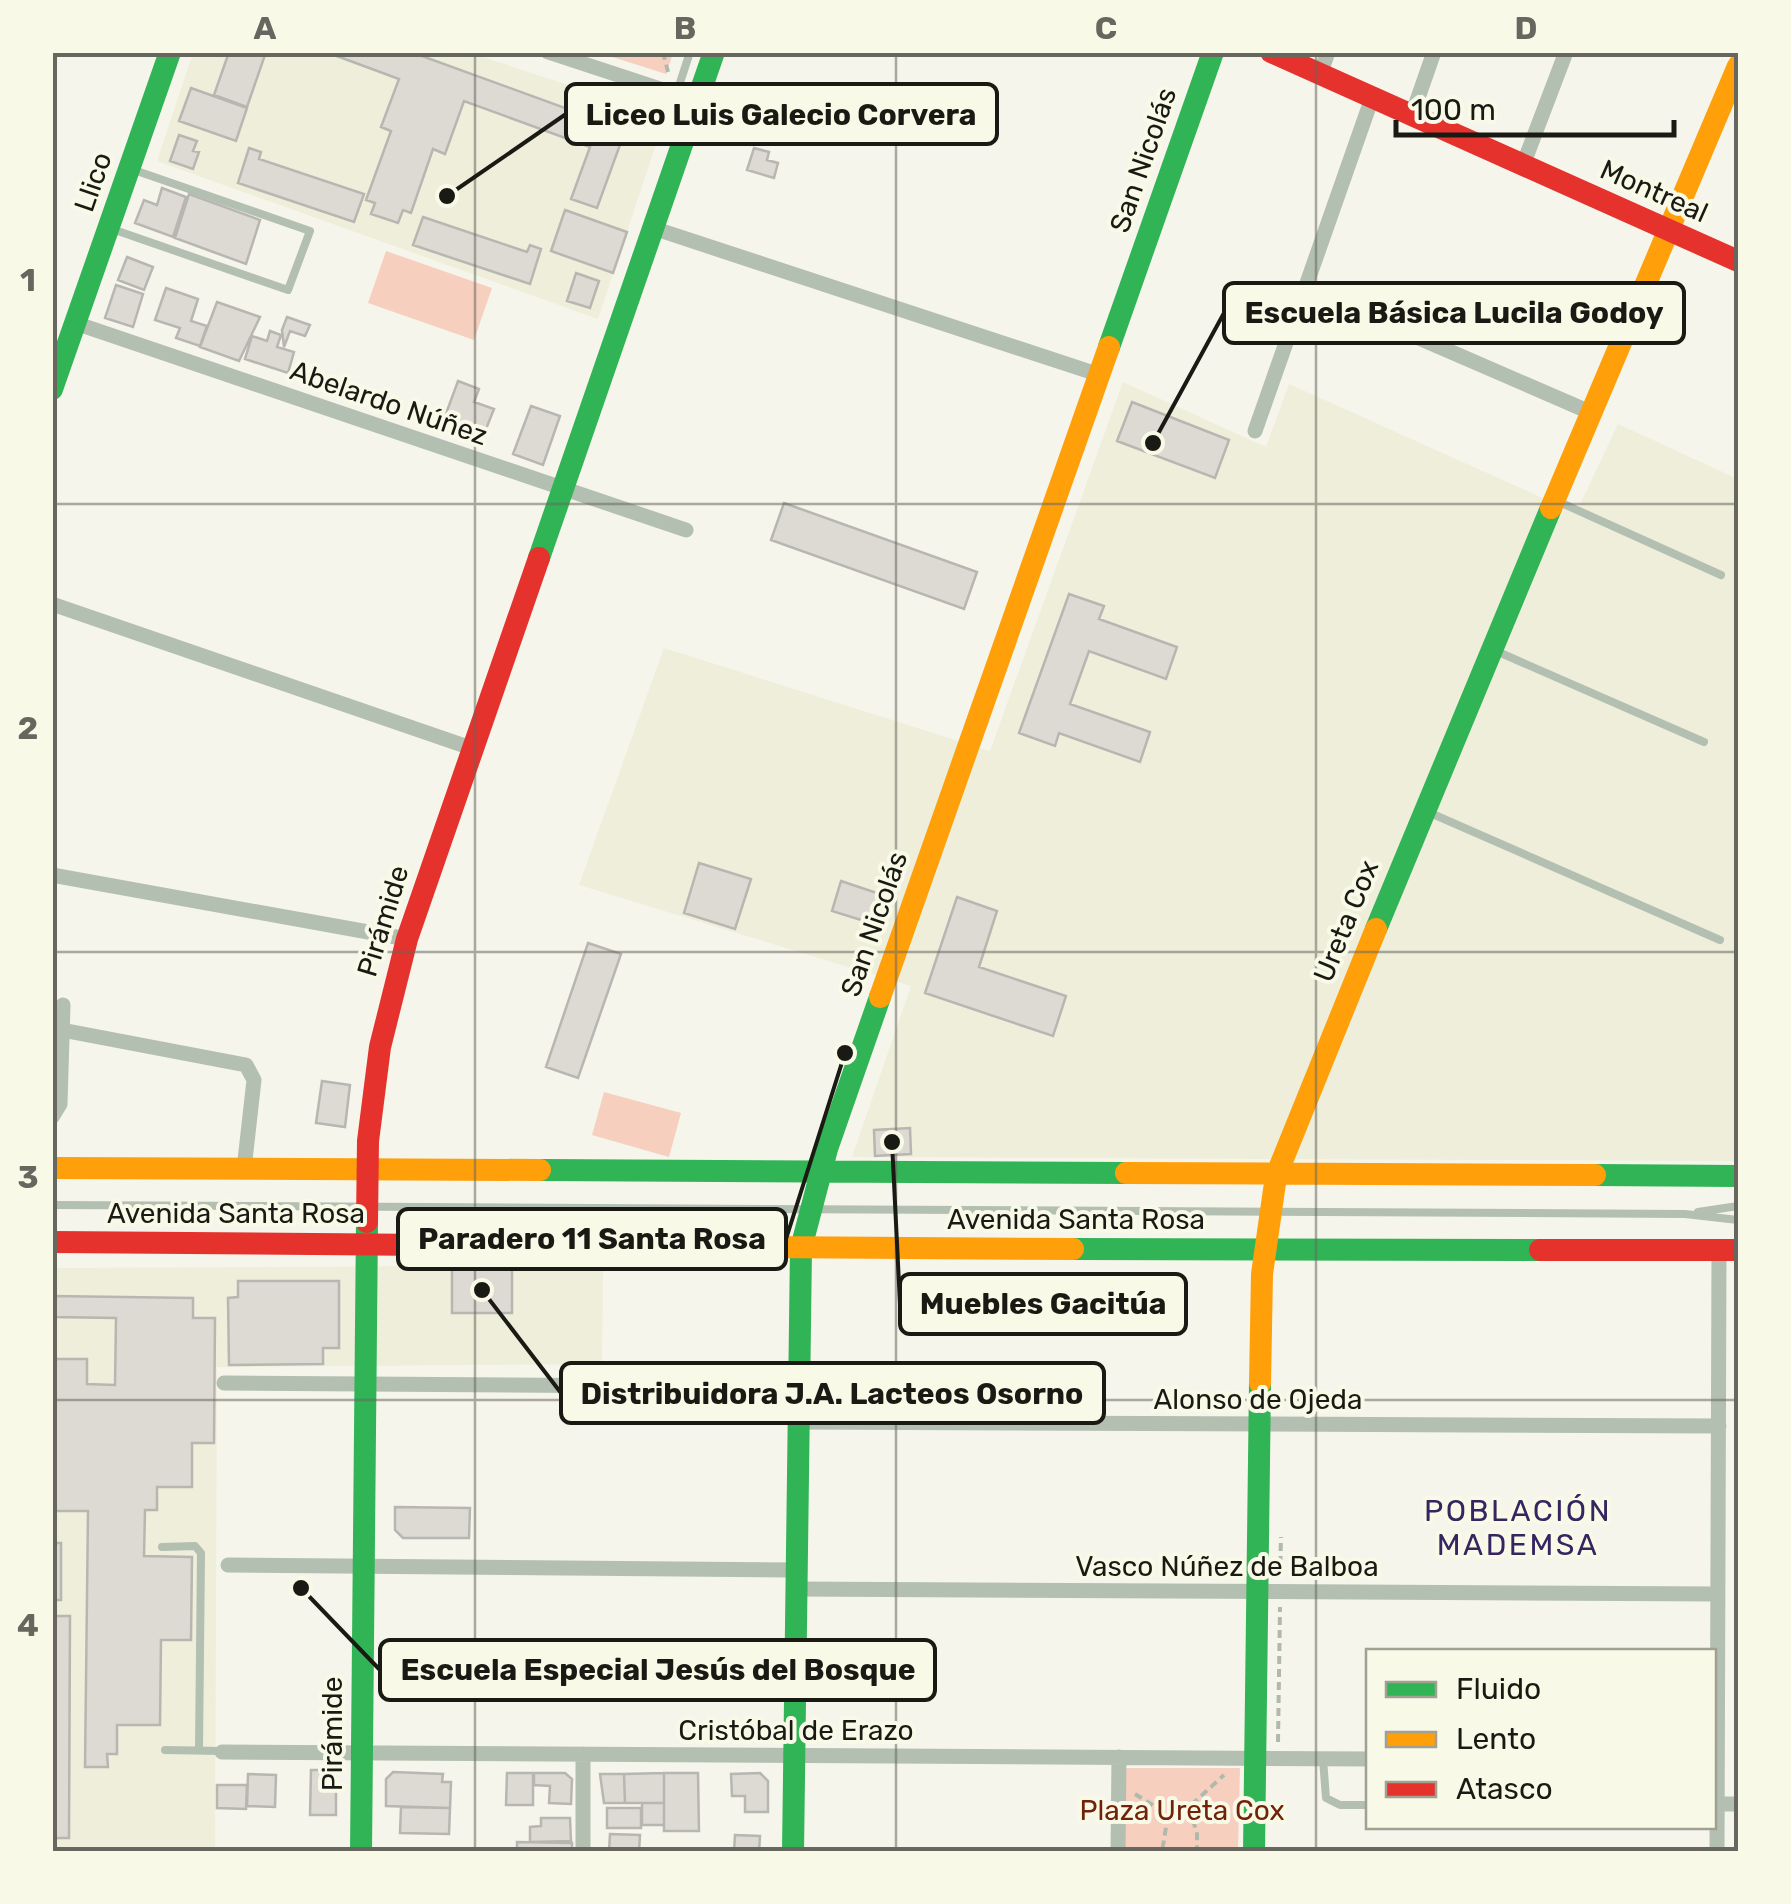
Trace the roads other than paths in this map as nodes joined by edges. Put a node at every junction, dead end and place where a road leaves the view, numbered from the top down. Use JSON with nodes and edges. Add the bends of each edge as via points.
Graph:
{"nodes":[{"id":1,"x":170,"y":52,"type":"edge"},
{"id":2,"x":548,"y":52,"type":"edge"},
{"id":3,"x":690,"y":52,"type":"edge"},
{"id":4,"x":714,"y":52,"type":"edge"},
{"id":5,"x":1213,"y":52,"type":"edge"},
{"id":6,"x":1271,"y":52,"type":"edge"},
{"id":7,"x":1434,"y":52,"type":"edge"},
{"id":8,"x":1566,"y":52,"type":"edge"},
{"id":9,"x":1324,"y":64,"type":"edge"},
{"id":10,"x":1738,"y":66,"type":"edge"},
{"id":11,"x":680,"y":93,"type":"junction"},
{"id":12,"x":1372,"y":98,"type":"junction"},
{"id":13,"x":1412,"y":116,"type":"junction"},
{"id":14,"x":1523,"y":165,"type":"junction"},
{"id":15,"x":130,"y":168,"type":"junction"},
{"id":16,"x":109,"y":228,"type":"junction"},
{"id":17,"x":653,"y":228,"type":"junction"},
{"id":18,"x":1669,"y":230,"type":"junction"},
{"id":19,"x":1738,"y":261,"type":"edge"},
{"id":20,"x":76,"y":323,"type":"junction"},
{"id":21,"x":1396,"y":328,"type":"dead end"},
{"id":22,"x":1100,"y":375,"type":"junction"},
{"id":23,"x":52,"y":389,"type":"edge"},
{"id":24,"x":1592,"y":413,"type":"junction"},
{"id":25,"x":1255,"y":431,"type":"dead end"},
{"id":26,"x":562,"y":488,"type":"junction"},
{"id":27,"x":1555,"y":500,"type":"junction"},
{"id":28,"x":686,"y":530,"type":"dead end"},
{"id":29,"x":1721,"y":575,"type":"dead end"},
{"id":30,"x":52,"y":604,"type":"edge"},
{"id":31,"x":1492,"y":650,"type":"junction"},
{"id":32,"x":1704,"y":742,"type":"dead end"},
{"id":33,"x":471,"y":748,"type":"junction"},
{"id":34,"x":1424,"y":810,"type":"junction"},
{"id":35,"x":52,"y":875,"type":"edge"},
{"id":36,"x":407,"y":939,"type":"junction"},
{"id":37,"x":1720,"y":940,"type":"dead end"},
{"id":38,"x":62,"y":1005,"type":"dead end"},
{"id":39,"x":62,"y":1030,"type":"junction"},
{"id":40,"x":52,"y":1117,"type":"edge"},
{"id":41,"x":52,"y":1168,"type":"edge"},
{"id":42,"x":244,"y":1169,"type":"junction"},
{"id":43,"x":367,"y":1170,"type":"junction"},
{"id":44,"x":818,"y":1174,"type":"junction"},
{"id":45,"x":1276,"y":1176,"type":"junction"},
{"id":46,"x":1738,"y":1176,"type":"edge"},
{"id":47,"x":52,"y":1205,"type":"edge"},
{"id":48,"x":1738,"y":1206,"type":"edge"},
{"id":49,"x":367,"y":1207,"type":"junction"},
{"id":50,"x":809,"y":1210,"type":"junction"},
{"id":51,"x":1269,"y":1214,"type":"junction"},
{"id":52,"x":1685,"y":1214,"type":"junction"},
{"id":53,"x":1738,"y":1220,"type":"edge"},
{"id":54,"x":52,"y":1242,"type":"edge"},
{"id":55,"x":366,"y":1244,"type":"junction"},
{"id":56,"x":800,"y":1248,"type":"junction"},
{"id":57,"x":1263,"y":1250,"type":"junction"},
{"id":58,"x":1729,"y":1251,"type":"edge"},
{"id":59,"x":224,"y":1383,"type":"dead end"},
{"id":60,"x":365,"y":1384,"type":"junction"},
{"id":61,"x":796,"y":1387,"type":"junction"},
{"id":62,"x":796,"y":1422,"type":"junction"},
{"id":63,"x":1258,"y":1424,"type":"junction"},
{"id":64,"x":1718,"y":1426,"type":"junction"},
{"id":65,"x":162,"y":1547,"type":"dead end"},
{"id":66,"x":228,"y":1565,"type":"dead end"},
{"id":67,"x":363,"y":1566,"type":"junction"},
{"id":68,"x":795,"y":1580,"type":"junction"},
{"id":69,"x":1257,"y":1591,"type":"junction"},
{"id":70,"x":1718,"y":1594,"type":"junction"},
{"id":71,"x":1716,"y":1705,"type":"edge"},
{"id":72,"x":165,"y":1750,"type":"dead end"},
{"id":73,"x":199,"y":1750,"type":"junction"},
{"id":74,"x":222,"y":1752,"type":"joint"},
{"id":75,"x":362,"y":1752,"type":"junction"},
{"id":76,"x":584,"y":1754,"type":"junction"},
{"id":77,"x":794,"y":1755,"type":"junction"},
{"id":78,"x":1119,"y":1757,"type":"junction"},
{"id":79,"x":1255,"y":1758,"type":"junction"},
{"id":80,"x":1323,"y":1758,"type":"junction"},
{"id":81,"x":1366,"y":1759,"type":"edge"},
{"id":82,"x":1716,"y":1782,"type":"edge"},
{"id":83,"x":1717,"y":1804,"type":"junction"},
{"id":84,"x":1738,"y":1804,"type":"edge"},
{"id":85,"x":1366,"y":1805,"type":"edge"},
{"id":86,"x":361,"y":1852,"type":"edge"},
{"id":87,"x":583,"y":1852,"type":"edge"},
{"id":88,"x":794,"y":1852,"type":"edge"},
{"id":89,"x":1118,"y":1852,"type":"edge"},
{"id":90,"x":1254,"y":1852,"type":"edge"},
{"id":91,"x":1716,"y":1852,"type":"edge"}],
"edges":[{"from":1,"to":15,"type":"street","name":"Llico"},
{"from":2,"to":11,"type":"street"},
{"from":3,"to":11,"type":"lane","name":"Pirámide"},
{"from":4,"to":11,"type":"street","name":"Pirámide"},
{"from":5,"to":22,"type":"street","name":"San Nicolás"},
{"from":6,"to":9,"type":"street","name":"Montreal"},
{"from":7,"to":13,"type":"street"},
{"from":8,"to":14,"type":"street"},
{"from":9,"to":12,"type":"street","name":"Montreal"},
{"from":10,"to":18,"type":"street","name":"Ureta Cox"},
{"from":11,"to":17,"type":"street","name":"Pirámide"},
{"from":12,"to":13,"type":"street","name":"Montreal"},
{"from":12,"to":25,"type":"street"},
{"from":13,"to":14,"type":"street","name":"Montreal"},
{"from":14,"to":18,"type":"street","name":"Montreal"},
{"from":15,"to":16,"type":"street","name":"Llico"},
{"from":15,"to":16,"type":"lane","via":[[310,230],[288,290]]},
{"from":16,"to":20,"type":"street","name":"Llico"},
{"from":17,"to":22,"type":"street"},
{"from":17,"to":26,"type":"street","name":"Pirámide"},
{"from":18,"to":19,"type":"street","name":"Montreal"},
{"from":18,"to":24,"type":"street","name":"Ureta Cox"},
{"from":20,"to":23,"type":"street","name":"Llico"},
{"from":20,"to":26,"type":"street","name":"Abelardo Núñez"},
{"from":21,"to":24,"type":"street"},
{"from":22,"to":44,"type":"street","name":"San Nicolás"},
{"from":24,"to":27,"type":"street","name":"Ureta Cox"},
{"from":26,"to":28,"type":"street","name":"Abelardo Núñez"},
{"from":26,"to":33,"type":"street","name":"Pirámide"},
{"from":27,"to":29,"type":"lane"},
{"from":27,"to":31,"type":"street","name":"Ureta Cox"},
{"from":30,"to":33,"type":"street"},
{"from":31,"to":32,"type":"lane"},
{"from":31,"to":34,"type":"street","name":"Ureta Cox"},
{"from":33,"to":36,"type":"street","name":"Pirámide"},
{"from":34,"to":37,"type":"lane"},
{"from":34,"to":45,"type":"street","name":"Ureta Cox"},
{"from":35,"to":36,"type":"street"},
{"from":36,"to":43,"type":"street","name":"Pirámide","via":[[374,1080]]},
{"from":38,"to":39,"type":"street"},
{"from":39,"to":40,"type":"street","via":[[60,1104]]},
{"from":39,"to":42,"type":"street","via":[[246,1065],[254,1080]]},
{"from":41,"to":42,"type":"street","name":"Avenida Santa Rosa"},
{"from":42,"to":43,"type":"street","name":"Avenida Santa Rosa"},
{"from":43,"to":44,"type":"street","name":"Avenida Santa Rosa"},
{"from":43,"to":49,"type":"street","name":"Pirámide"},
{"from":44,"to":45,"type":"street","name":"Avenida Santa Rosa"},
{"from":44,"to":50,"type":"street","name":"San Nicolás"},
{"from":45,"to":46,"type":"street","name":"Avenida Santa Rosa"},
{"from":45,"to":51,"type":"street","name":"Ureta Cox"},
{"from":47,"to":49,"type":"lane"},
{"from":48,"to":52,"type":"lane"},
{"from":49,"to":50,"type":"lane"},
{"from":49,"to":55,"type":"street","name":"Pirámide"},
{"from":50,"to":51,"type":"lane"},
{"from":50,"to":56,"type":"street","name":"San Nicolás"},
{"from":51,"to":52,"type":"lane"},
{"from":51,"to":57,"type":"street","name":"Ureta Cox"},
{"from":52,"to":53,"type":"lane"},
{"from":54,"to":55,"type":"street","name":"Avenida Santa Rosa"},
{"from":55,"to":56,"type":"street","name":"Avenida Santa Rosa"},
{"from":55,"to":60,"type":"street","name":"Pirámide"},
{"from":56,"to":57,"type":"street","name":"Avenida Santa Rosa"},
{"from":56,"to":61,"type":"street","name":"San Nicolás"},
{"from":57,"to":58,"type":"street","name":"Avenida Santa Rosa"},
{"from":57,"to":63,"type":"street","name":"Ureta Cox"},
{"from":58,"to":64,"type":"street"},
{"from":59,"to":60,"type":"street"},
{"from":60,"to":61,"type":"street"},
{"from":60,"to":67,"type":"street","name":"Pirámide"},
{"from":61,"to":62,"type":"street","name":"San Nicolás"},
{"from":62,"to":63,"type":"street","name":"Alonso de Ojeda"},
{"from":62,"to":68,"type":"street","name":"San Nicolás"},
{"from":63,"to":64,"type":"street","name":"Alonso de Ojeda"},
{"from":63,"to":69,"type":"street","name":"Ureta Cox"},
{"from":64,"to":70,"type":"street"},
{"from":65,"to":73,"type":"lane","via":[[195,1546],[201,1554]]},
{"from":66,"to":67,"type":"street","name":"Vasco Núñez de Balboa"},
{"from":67,"to":68,"type":"street","name":"Vasco Núñez de Balboa"},
{"from":67,"to":75,"type":"street","name":"Pirámide"},
{"from":68,"to":69,"type":"street","name":"Vasco Núñez de Balboa"},
{"from":68,"to":77,"type":"street","name":"San Nicolás"},
{"from":69,"to":70,"type":"street","name":"Vasco Núñez de Balboa"},
{"from":69,"to":79,"type":"street","name":"Ureta Cox"},
{"from":70,"to":71,"type":"street"},
{"from":72,"to":73,"type":"lane"},
{"from":73,"to":74,"type":"lane"},
{"from":74,"to":75,"type":"street","name":"Cristóbal de Erazo"},
{"from":75,"to":76,"type":"street","name":"Cristóbal de Erazo"},
{"from":75,"to":86,"type":"street","name":"Pirámide"},
{"from":76,"to":77,"type":"street","name":"Cristóbal de Erazo"},
{"from":76,"to":87,"type":"street"},
{"from":77,"to":78,"type":"street","name":"Cristóbal de Erazo"},
{"from":77,"to":88,"type":"street","name":"San Nicolás"},
{"from":78,"to":79,"type":"street","name":"Cristóbal de Erazo"},
{"from":78,"to":89,"type":"street"},
{"from":79,"to":80,"type":"street","name":"Cristóbal de Erazo"},
{"from":79,"to":90,"type":"street","name":"Ureta Cox"},
{"from":80,"to":81,"type":"street","name":"Cristóbal de Erazo"},
{"from":80,"to":85,"type":"lane","via":[[1326,1798]]},
{"from":82,"to":83,"type":"street"},
{"from":83,"to":84,"type":"street"},
{"from":83,"to":91,"type":"street"}]}
